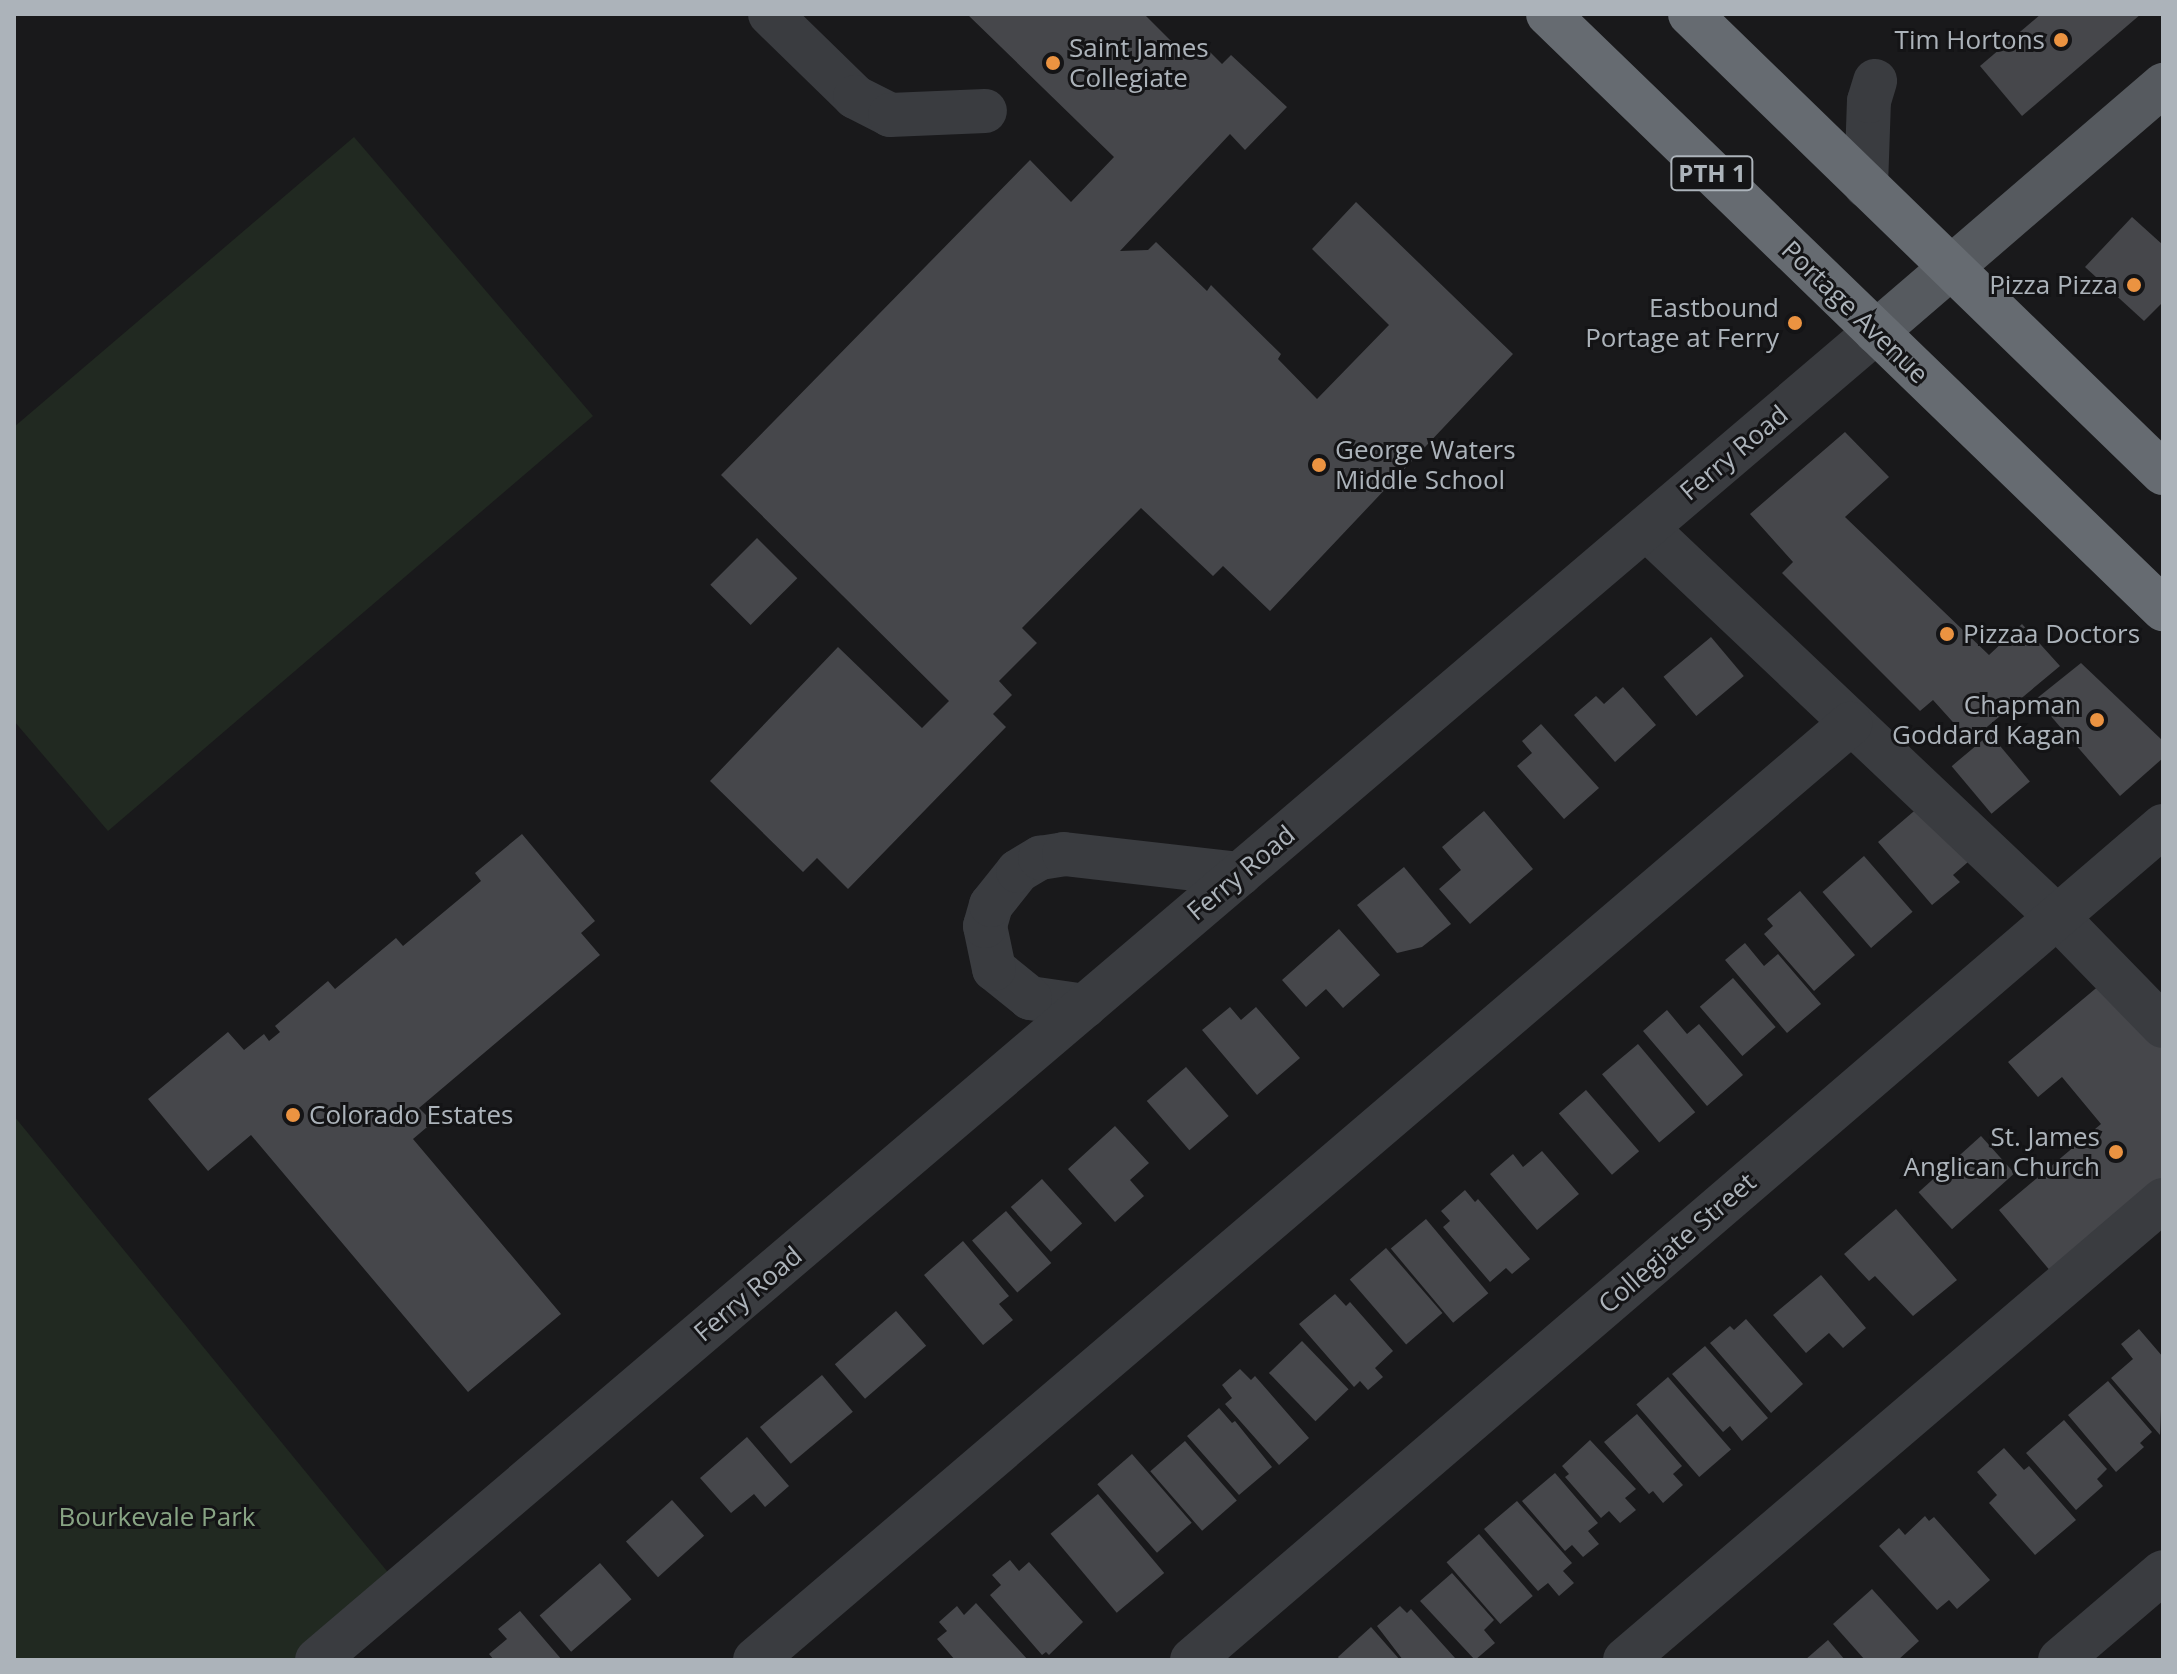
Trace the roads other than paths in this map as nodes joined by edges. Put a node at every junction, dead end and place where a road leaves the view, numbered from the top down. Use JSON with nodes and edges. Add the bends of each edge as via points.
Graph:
{"nodes":[{"id":1,"x":770,"y":14,"type":"edge"},
{"id":2,"x":1548,"y":14,"type":"edge"},
{"id":3,"x":1690,"y":14,"type":"edge"},
{"id":4,"x":1875,"y":81,"type":"dead end"},
{"id":5,"x":2163,"y":85,"type":"edge"},
{"id":6,"x":985,"y":111,"type":"dead end"},
{"id":7,"x":1866,"y":186,"type":"junction"},
{"id":8,"x":1950,"y":268,"type":"junction"},
{"id":9,"x":1876,"y":332,"type":"junction"},
{"id":10,"x":2163,"y":473,"type":"edge"},
{"id":11,"x":1646,"y":528,"type":"junction"},
{"id":12,"x":2163,"y":609,"type":"edge"},
{"id":13,"x":1850,"y":724,"type":"junction"},
{"id":14,"x":2163,"y":826,"type":"edge"},
{"id":15,"x":1240,"y":874,"type":"junction"},
{"id":16,"x":2057,"y":917,"type":"junction"},
{"id":17,"x":1085,"y":1006,"type":"junction"},
{"id":18,"x":2163,"y":1026,"type":"edge"},
{"id":19,"x":2163,"y":1200,"type":"edge"},
{"id":20,"x":2163,"y":1572,"type":"edge"},
{"id":21,"x":317,"y":1660,"type":"edge"},
{"id":22,"x":755,"y":1660,"type":"edge"},
{"id":23,"x":1192,"y":1660,"type":"edge"},
{"id":24,"x":1625,"y":1660,"type":"edge"},
{"id":25,"x":2060,"y":1660,"type":"edge"}],
"edges":[{"from":1,"to":6,"type":"street","via":[[855,97],[890,115]]},
{"from":2,"to":9,"type":"highway","name":"Portage Avenue","number":"PTH 1"},
{"from":3,"to":7,"type":"highway"},
{"from":4,"to":7,"type":"street","via":[[1869,101]]},
{"from":5,"to":8,"type":"main road","name":"Ferry Road"},
{"from":7,"to":8,"type":"highway"},
{"from":8,"to":9,"type":"main road","name":"Ferry Road"},
{"from":8,"to":10,"type":"highway"},
{"from":9,"to":11,"type":"street","name":"Ferry Road"},
{"from":9,"to":12,"type":"highway","name":"Portage Avenue","number":"PTH 1"},
{"from":11,"to":13,"type":"street"},
{"from":11,"to":15,"type":"street","name":"Ferry Road"},
{"from":13,"to":16,"type":"street"},
{"from":13,"to":22,"type":"street"},
{"from":14,"to":16,"type":"street","name":"Collegiate Street"},
{"from":15,"to":17,"type":"street","name":"Ferry Road"},
{"from":15,"to":17,"type":"street","via":[[1064,854],[1040,858],[1018,871],[991,905],[985,926],[994,969],[1030,998]]},
{"from":16,"to":18,"type":"street"},
{"from":16,"to":23,"type":"street","name":"Collegiate Street"},
{"from":17,"to":21,"type":"street","name":"Ferry Road"},
{"from":19,"to":24,"type":"street"},
{"from":20,"to":25,"type":"street"}]}
